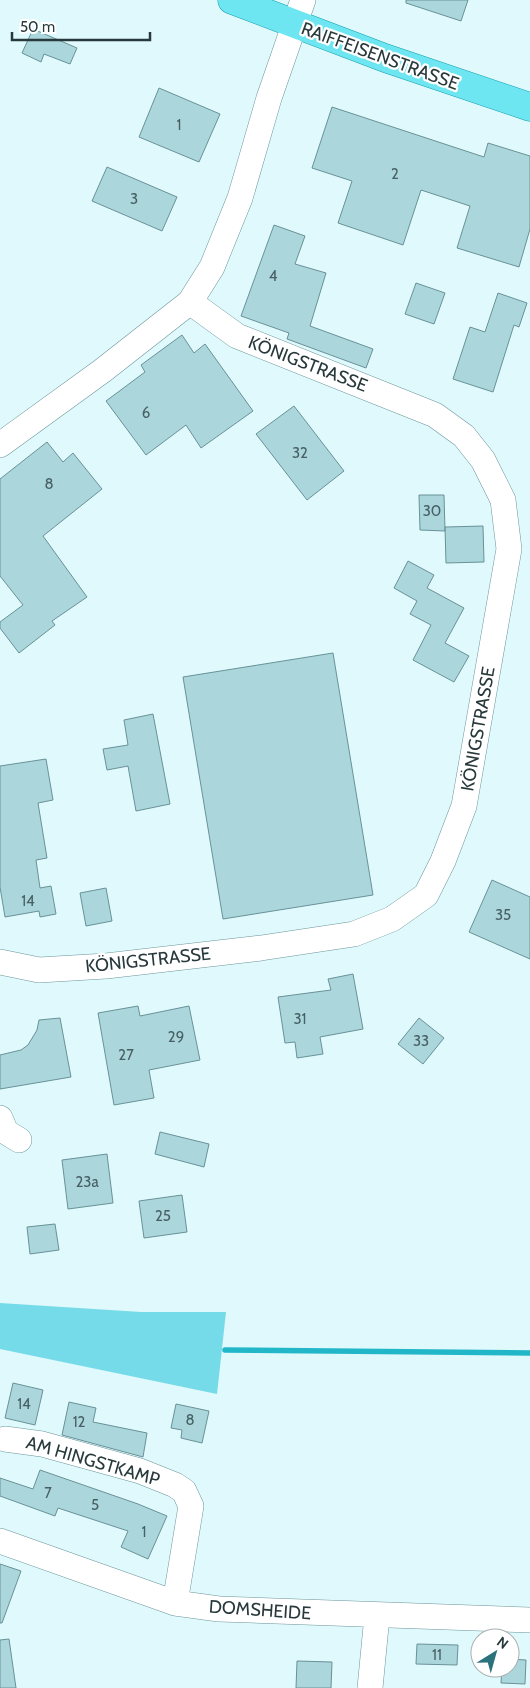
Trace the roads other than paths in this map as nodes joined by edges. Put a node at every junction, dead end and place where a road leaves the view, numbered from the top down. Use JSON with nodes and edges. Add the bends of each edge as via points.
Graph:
{"nodes":[{"id":1,"x":232,"y":0,"type":"edge"},
{"id":2,"x":303,"y":0,"type":"edge"},
{"id":3,"x":294,"y":25,"type":"junction"},
{"id":4,"x":530,"y":107,"type":"edge"},
{"id":5,"x":190,"y":302,"type":"junction"},
{"id":6,"x":0,"y":445,"type":"edge"},
{"id":7,"x":0,"y":962,"type":"edge"},
{"id":8,"x":0,"y":1118,"type":"edge"},
{"id":9,"x":20,"y":1140,"type":"dead end"},
{"id":10,"x":5,"y":1439,"type":"dead end"},
{"id":11,"x":0,"y":1541,"type":"edge"},
{"id":12,"x":175,"y":1603,"type":"junction"},
{"id":13,"x":377,"y":1616,"type":"junction"},
{"id":14,"x":530,"y":1620,"type":"edge"},
{"id":15,"x":370,"y":1688,"type":"edge"}],
"edges":[{"from":1,"to":3,"type":"main road","name":"RAIFFEISENSTRASSE"},
{"from":2,"to":3,"type":"street"},
{"from":3,"to":4,"type":"main road","name":"RAIFFEISENSTRASSE"},
{"from":3,"to":5,"type":"street","via":[[232,220],[212,267]]},
{"from":5,"to":6,"type":"street"},
{"from":5,"to":7,"type":"street","name":"KÖNIGSTRASSE","via":[[237,336],[435,414],[464,436],[483,460],[503,500],[509,549],[464,806],[426,895],[392,919],[354,934],[106,966],[39,970]]},
{"from":8,"to":9,"type":"street","via":[[6,1132]]},
{"from":10,"to":12,"type":"street","name":"AM HINGSTKAMP","via":[[42,1444],[140,1471],[184,1491],[191,1506]]},
{"from":11,"to":12,"type":"street","name":"DOMSHEIDE"},
{"from":12,"to":13,"type":"street","name":"DOMSHEIDE","via":[[219,1610]]},
{"from":13,"to":14,"type":"street","name":"DOMSHEIDE"},
{"from":13,"to":15,"type":"street"}]}
